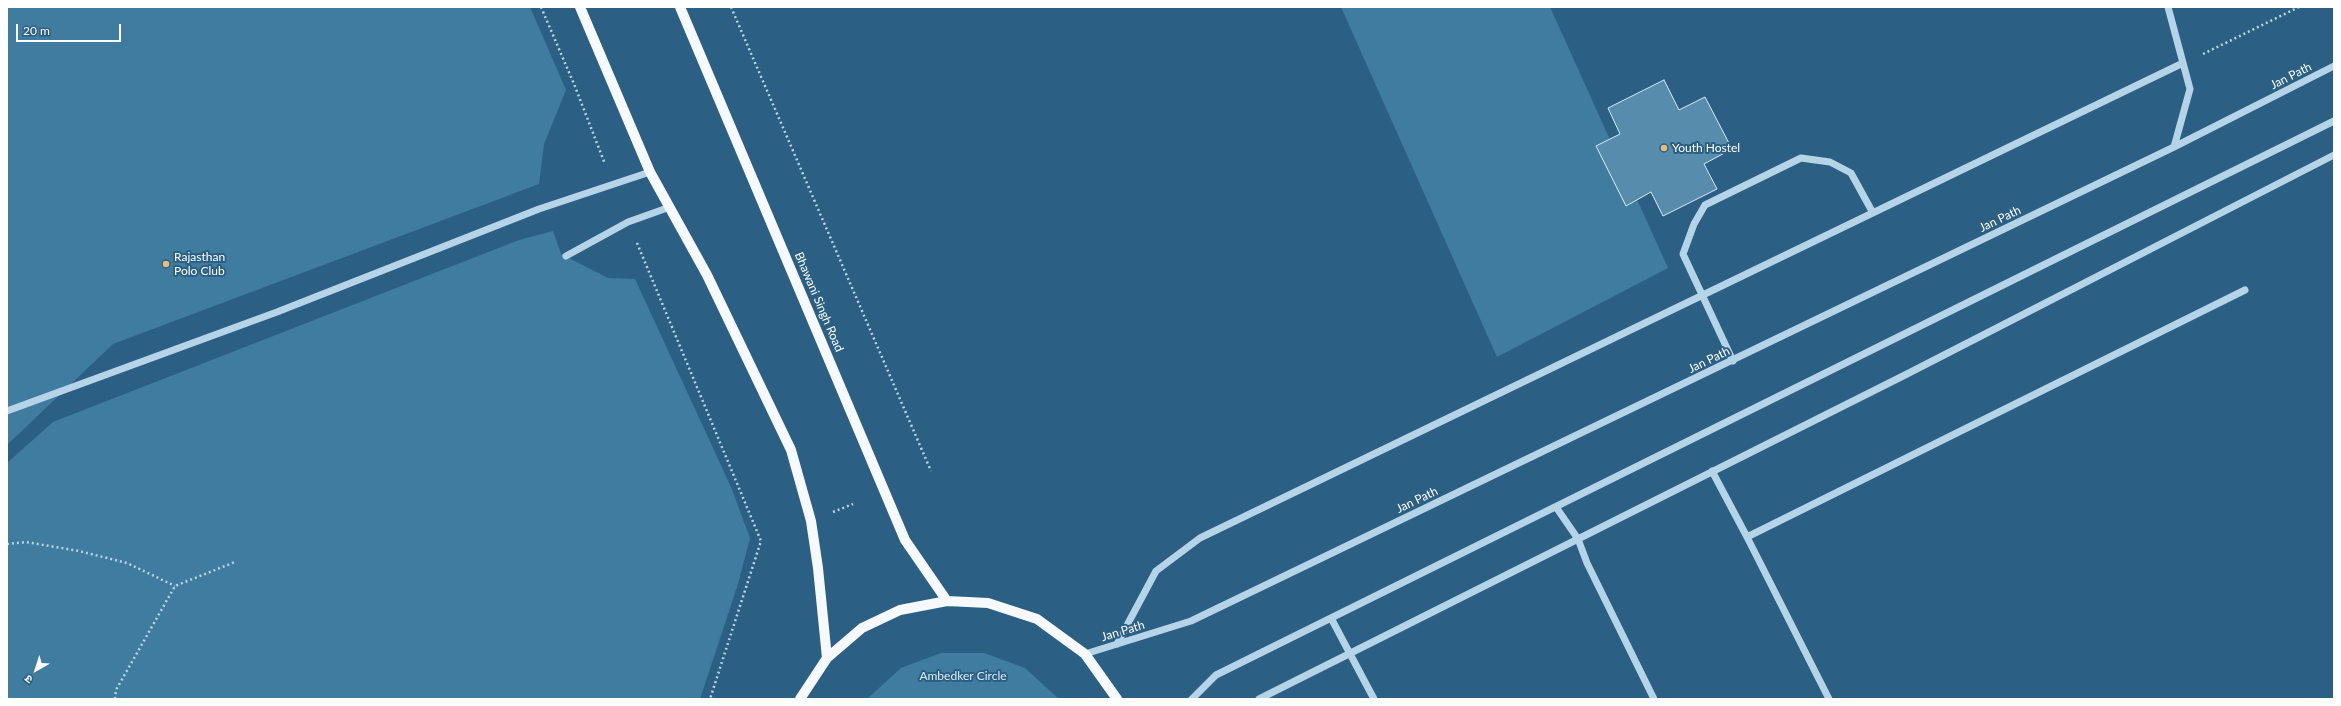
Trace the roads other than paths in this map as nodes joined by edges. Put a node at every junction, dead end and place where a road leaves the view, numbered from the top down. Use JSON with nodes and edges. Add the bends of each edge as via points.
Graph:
{"nodes":[{"id":1,"x":580,"y":7,"type":"edge"},
{"id":2,"x":680,"y":7,"type":"edge"},
{"id":3,"x":2168,"y":7,"type":"edge"},
{"id":4,"x":2183,"y":64,"type":"junction"},
{"id":5,"x":2334,"y":66,"type":"edge"},
{"id":6,"x":2334,"y":121,"type":"edge"},
{"id":7,"x":2174,"y":147,"type":"junction"},
{"id":8,"x":2334,"y":155,"type":"edge"},
{"id":9,"x":650,"y":172,"type":"junction"},
{"id":10,"x":670,"y":207,"type":"junction"},
{"id":11,"x":1874,"y":213,"type":"junction"},
{"id":12,"x":566,"y":256,"type":"dead end"},
{"id":13,"x":2245,"y":290,"type":"dead end"},
{"id":14,"x":1701,"y":296,"type":"junction"},
{"id":15,"x":1733,"y":361,"type":"junction"},
{"id":16,"x":7,"y":411,"type":"edge"},
{"id":17,"x":1712,"y":472,"type":"junction"},
{"id":18,"x":1556,"y":507,"type":"junction"},
{"id":19,"x":1747,"y":537,"type":"junction"},
{"id":20,"x":1578,"y":539,"type":"junction"},
{"id":21,"x":947,"y":601,"type":"junction"},
{"id":22,"x":1331,"y":618,"type":"junction"},
{"id":23,"x":1117,"y":644,"type":"junction"},
{"id":24,"x":1351,"y":653,"type":"junction"},
{"id":25,"x":1085,"y":654,"type":"junction"},
{"id":26,"x":827,"y":658,"type":"junction"},
{"id":27,"x":800,"y":699,"type":"edge"},
{"id":28,"x":1116,"y":699,"type":"edge"},
{"id":29,"x":1192,"y":699,"type":"edge"},
{"id":30,"x":1259,"y":699,"type":"edge"},
{"id":31,"x":1374,"y":699,"type":"edge"},
{"id":32,"x":1654,"y":699,"type":"edge"},
{"id":33,"x":1829,"y":699,"type":"edge"}],
"edges":[{"from":1,"to":9,"type":"main road"},
{"from":2,"to":21,"type":"main road","name":"Bhawani Singh Road","via":[[905,540]]},
{"from":3,"to":4,"type":"street"},
{"from":4,"to":7,"type":"street","via":[[2190,89]]},
{"from":4,"to":11,"type":"street"},
{"from":5,"to":7,"type":"street","name":"Jan Path"},
{"from":6,"to":18,"type":"street"},
{"from":7,"to":15,"type":"street","name":"Jan Path"},
{"from":8,"to":17,"type":"street"},
{"from":9,"to":10,"type":"main road"},
{"from":9,"to":16,"type":"street","via":[[539,209],[277,312]]},
{"from":10,"to":12,"type":"street","via":[[628,222]]},
{"from":10,"to":26,"type":"main road","via":[[707,275],[791,450],[811,521]]},
{"from":11,"to":14,"type":"street"},
{"from":11,"to":14,"type":"street","via":[[1850,173],[1830,162],[1801,158],[1705,205],[1694,224],[1683,254]]},
{"from":13,"to":19,"type":"street"},
{"from":14,"to":15,"type":"street"},
{"from":14,"to":23,"type":"street","via":[[1200,538],[1156,571]]},
{"from":15,"to":23,"type":"street","name":"Jan Path","via":[[1191,621]]},
{"from":17,"to":19,"type":"street"},
{"from":17,"to":20,"type":"street"},
{"from":18,"to":20,"type":"street"},
{"from":18,"to":22,"type":"street"},
{"from":19,"to":33,"type":"street"},
{"from":20,"to":24,"type":"street"},
{"from":20,"to":32,"type":"street","via":[[1587,563]]},
{"from":21,"to":25,"type":"main road","via":[[988,603],[1037,619]]},
{"from":21,"to":26,"type":"main road","via":[[900,610],[862,628]]},
{"from":22,"to":24,"type":"street"},
{"from":22,"to":29,"type":"street","via":[[1216,675]]},
{"from":23,"to":25,"type":"street","name":"Jan Path"},
{"from":24,"to":30,"type":"street"},
{"from":24,"to":31,"type":"street"},
{"from":25,"to":28,"type":"main road"},
{"from":26,"to":27,"type":"main road"}]}
